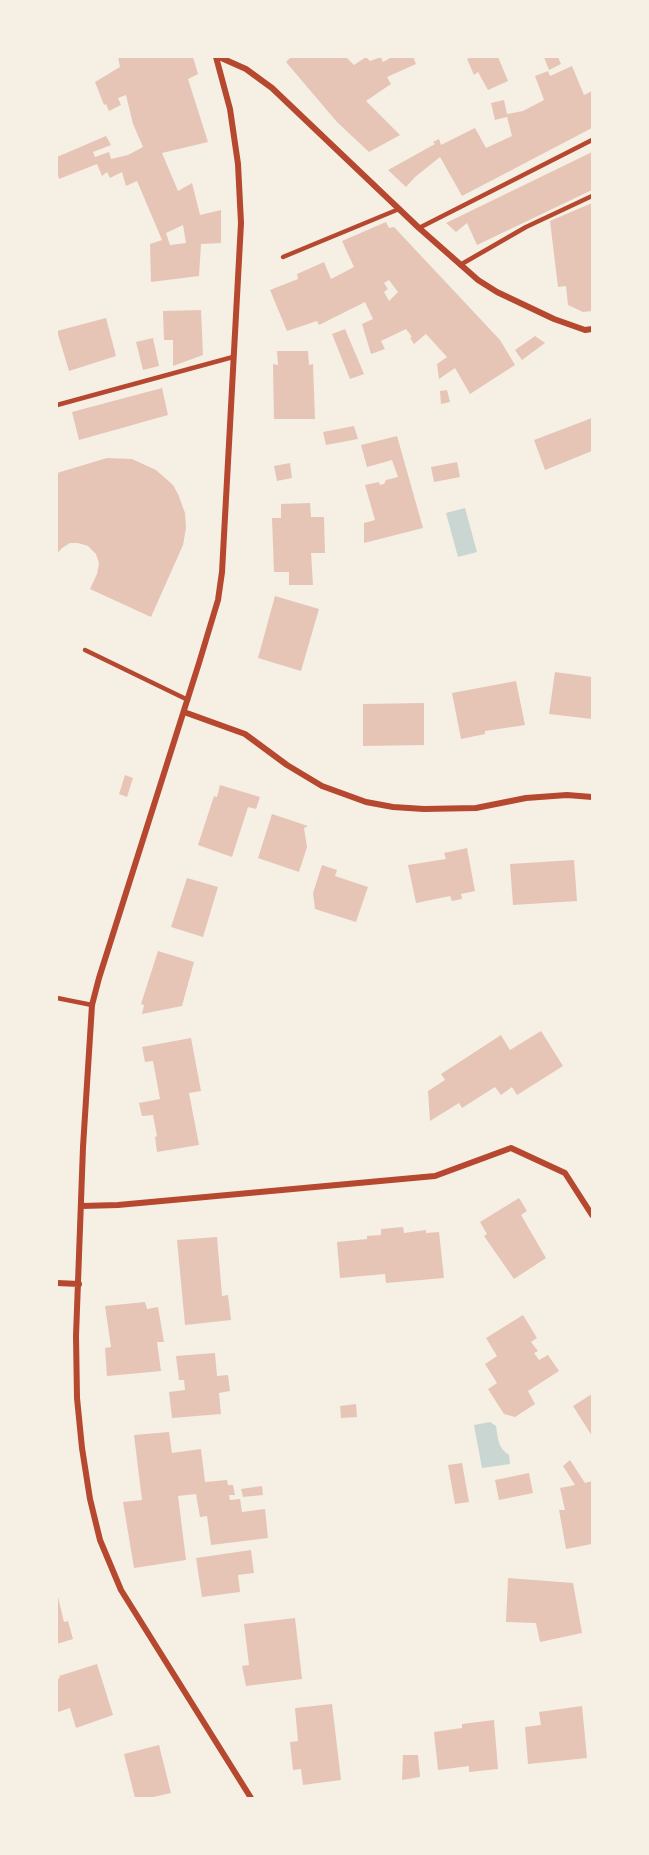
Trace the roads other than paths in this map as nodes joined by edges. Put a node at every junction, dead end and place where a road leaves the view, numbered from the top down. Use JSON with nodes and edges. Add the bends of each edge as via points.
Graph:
{"nodes":[{"id":1,"x":218,"y":57,"type":"edge"},
{"id":2,"x":592,"y":140,"type":"edge"},
{"id":3,"x":592,"y":196,"type":"edge"},
{"id":4,"x":399,"y":209,"type":"junction"},
{"id":5,"x":419,"y":228,"type":"junction"},
{"id":6,"x":283,"y":257,"type":"dead end"},
{"id":7,"x":460,"y":265,"type":"junction"},
{"id":8,"x":588,"y":329,"type":"edge"},
{"id":9,"x":233,"y":357,"type":"junction"},
{"id":10,"x":57,"y":405,"type":"edge"},
{"id":11,"x":85,"y":650,"type":"dead end"},
{"id":12,"x":188,"y":700,"type":"junction"},
{"id":13,"x":184,"y":712,"type":"junction"},
{"id":14,"x":592,"y":796,"type":"edge"},
{"id":15,"x":57,"y":998,"type":"edge"},
{"id":16,"x":92,"y":1005,"type":"junction"},
{"id":17,"x":82,"y":1206,"type":"junction"},
{"id":18,"x":592,"y":1215,"type":"edge"},
{"id":19,"x":57,"y":1283,"type":"edge"},
{"id":20,"x":79,"y":1284,"type":"junction"},
{"id":21,"x":251,"y":1798,"type":"edge"}],
"edges":[{"from":1,"to":4,"type":"street","via":[[246,69],[272,88]]},
{"from":1,"to":9,"type":"street","via":[[238,164],[241,223]]},
{"from":2,"to":5,"type":"lane"},
{"from":3,"to":7,"type":"lane","via":[[526,227]]},
{"from":4,"to":5,"type":"street"},
{"from":4,"to":6,"type":"lane"},
{"from":5,"to":7,"type":"street"},
{"from":7,"to":8,"type":"street","via":[[497,292],[554,319]]},
{"from":9,"to":10,"type":"lane"},
{"from":9,"to":12,"type":"street","via":[[222,572],[218,600]]},
{"from":11,"to":12,"type":"lane"},
{"from":12,"to":13,"type":"street"},
{"from":13,"to":14,"type":"street","via":[[244,734],[322,786],[366,802],[424,810],[476,808],[526,798]]},
{"from":13,"to":16,"type":"street"},
{"from":15,"to":16,"type":"lane"},
{"from":16,"to":17,"type":"street"},
{"from":17,"to":18,"type":"street","via":[[435,1176],[510,1148],[565,1173]]},
{"from":17,"to":20,"type":"street"},
{"from":19,"to":20,"type":"street"},
{"from":20,"to":21,"type":"street","via":[[77,1398],[90,1499],[100,1540],[121,1590]]}]}
